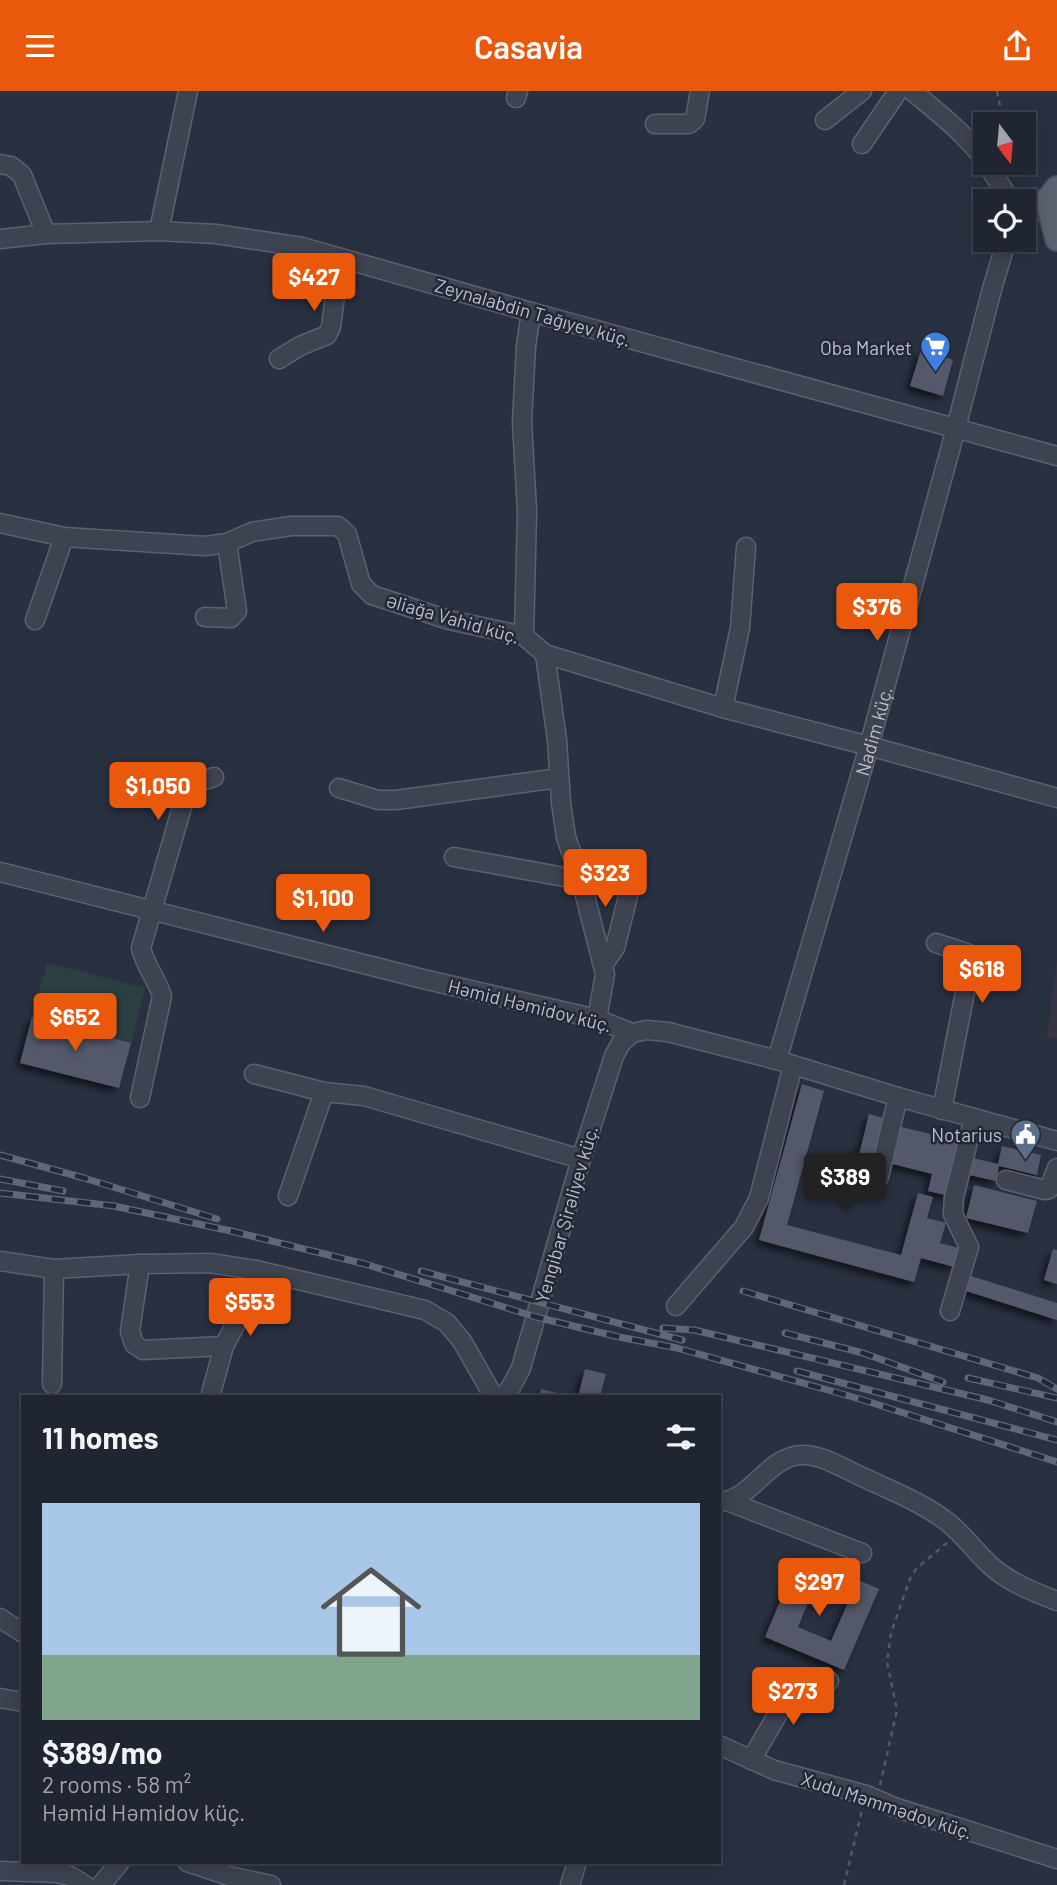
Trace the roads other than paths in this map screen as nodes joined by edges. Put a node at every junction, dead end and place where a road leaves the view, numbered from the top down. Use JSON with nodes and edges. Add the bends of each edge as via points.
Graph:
{"nodes":[{"id":1,"x":188,"y":91,"type":"edge"},
{"id":2,"x":700,"y":91,"type":"edge"},
{"id":3,"x":862,"y":91,"type":"edge"},
{"id":4,"x":898,"y":91,"type":"edge"},
{"id":5,"x":912,"y":91,"type":"edge"},
{"id":6,"x":825,"y":120,"type":"dead end"},
{"id":7,"x":655,"y":124,"type":"dead end"},
{"id":8,"x":862,"y":144,"type":"dead end"},
{"id":9,"x":973,"y":147,"type":"edge"},
{"id":10,"x":0,"y":164,"type":"edge"},
{"id":11,"x":1052,"y":194,"type":"edge"},
{"id":12,"x":1036,"y":209,"type":"edge"},
{"id":13,"x":159,"y":231,"type":"junction"},
{"id":14,"x":46,"y":234,"type":"junction"},
{"id":15,"x":0,"y":239,"type":"edge"},
{"id":16,"x":1057,"y":239,"type":"edge"},
{"id":17,"x":1003,"y":252,"type":"edge"},
{"id":18,"x":340,"y":258,"type":"junction"},
{"id":19,"x":531,"y":312,"type":"junction"},
{"id":20,"x":279,"y":359,"type":"dead end"},
{"id":21,"x":956,"y":428,"type":"junction"},
{"id":22,"x":1057,"y":456,"type":"edge"},
{"id":23,"x":0,"y":523,"type":"edge"},
{"id":24,"x":64,"y":537,"type":"junction"},
{"id":25,"x":227,"y":543,"type":"junction"},
{"id":26,"x":746,"y":547,"type":"dead end"},
{"id":27,"x":205,"y":617,"type":"dead end"},
{"id":28,"x":35,"y":620,"type":"dead end"},
{"id":29,"x":524,"y":636,"type":"junction"},
{"id":30,"x":545,"y":654,"type":"junction"},
{"id":31,"x":723,"y":708,"type":"junction"},
{"id":32,"x":869,"y":746,"type":"junction"},
{"id":33,"x":214,"y":777,"type":"dead end"},
{"id":34,"x":559,"y":778,"type":"junction"},
{"id":35,"x":339,"y":788,"type":"dead end"},
{"id":36,"x":1057,"y":798,"type":"edge"},
{"id":37,"x":454,"y":857,"type":"dead end"},
{"id":38,"x":635,"y":868,"type":"dead end"},
{"id":39,"x":0,"y":872,"type":"edge"},
{"id":40,"x":580,"y":880,"type":"junction"},
{"id":41,"x":152,"y":911,"type":"junction"},
{"id":42,"x":936,"y":943,"type":"dead end"},
{"id":43,"x":603,"y":965,"type":"junction"},
{"id":44,"x":597,"y":1019,"type":"junction"},
{"id":45,"x":632,"y":1033,"type":"junction"},
{"id":46,"x":785,"y":1063,"type":"junction"},
{"id":47,"x":254,"y":1074,"type":"dead end"},
{"id":48,"x":324,"y":1092,"type":"junction"},
{"id":49,"x":898,"y":1097,"type":"junction"},
{"id":50,"x":140,"y":1098,"type":"dead end"},
{"id":51,"x":942,"y":1109,"type":"junction"},
{"id":52,"x":974,"y":1118,"type":"junction"},
{"id":53,"x":1057,"y":1140,"type":"edge"},
{"id":54,"x":581,"y":1159,"type":"junction"},
{"id":55,"x":1057,"y":1168,"type":"edge"},
{"id":56,"x":879,"y":1177,"type":"dead end"},
{"id":57,"x":1006,"y":1180,"type":"dead end"},
{"id":58,"x":288,"y":1196,"type":"dead end"},
{"id":59,"x":0,"y":1261,"type":"edge"},
{"id":60,"x":140,"y":1264,"type":"junction"},
{"id":61,"x":54,"y":1269,"type":"junction"},
{"id":62,"x":256,"y":1270,"type":"junction"},
{"id":63,"x":676,"y":1306,"type":"dead end"},
{"id":64,"x":950,"y":1311,"type":"dead end"},
{"id":65,"x":224,"y":1346,"type":"junction"},
{"id":66,"x":52,"y":1384,"type":"dead end"},
{"id":67,"x":211,"y":1395,"type":"edge"},
{"id":68,"x":493,"y":1395,"type":"edge"},
{"id":69,"x":505,"y":1395,"type":"edge"},
{"id":70,"x":723,"y":1501,"type":"edge"},
{"id":71,"x":862,"y":1553,"type":"dead end"},
{"id":72,"x":1057,"y":1601,"type":"edge"},
{"id":73,"x":0,"y":1618,"type":"edge"},
{"id":74,"x":21,"y":1632,"type":"edge"},
{"id":75,"x":830,"y":1681,"type":"dead end"},
{"id":76,"x":0,"y":1698,"type":"edge"},
{"id":77,"x":21,"y":1702,"type":"edge"},
{"id":78,"x":721,"y":1746,"type":"edge"},
{"id":79,"x":751,"y":1760,"type":"junction"},
{"id":80,"x":1057,"y":1860,"type":"edge"},
{"id":81,"x":118,"y":1864,"type":"edge"},
{"id":82,"x":193,"y":1864,"type":"edge"},
{"id":83,"x":576,"y":1864,"type":"edge"},
{"id":84,"x":0,"y":1871,"type":"edge"},
{"id":85,"x":85,"y":1885,"type":"edge"},
{"id":86,"x":101,"y":1885,"type":"edge"},
{"id":87,"x":271,"y":1885,"type":"edge"},
{"id":88,"x":570,"y":1885,"type":"edge"}],
"edges":[{"from":1,"to":13,"type":"street"},
{"from":2,"to":7,"type":"street","via":[[695,119],[689,124]]},
{"from":3,"to":6,"type":"street"},
{"from":4,"to":8,"type":"street"},
{"from":5,"to":9,"type":"street"},
{"from":10,"to":14,"type":"street","via":[[22,175]]},
{"from":11,"to":12,"type":"street"},
{"from":11,"to":16,"type":"main road"},
{"from":13,"to":14,"type":"street","name":"Zeynalabdin Tağıyev küç."},
{"from":13,"to":18,"type":"street","name":"Zeynalabdin Tağıyev küç.","via":[[257,239]]},
{"from":14,"to":15,"type":"street","name":"Zeynalabdin Tağıyev küç."},
{"from":17,"to":21,"type":"street","name":"Nadim küç."},
{"from":18,"to":19,"type":"street","name":"Zeynalabdin Tağıyev küç."},
{"from":18,"to":20,"type":"street","via":[[327,335]]},
{"from":19,"to":21,"type":"street","name":"Zeynalabdin Tağıyev küç."},
{"from":19,"to":29,"type":"street","via":[[522,422],[527,511]]},
{"from":21,"to":22,"type":"street","name":"Zeynalabdin Tağıyev küç."},
{"from":21,"to":32,"type":"street","name":"Nadim küç."},
{"from":23,"to":24,"type":"street","name":"Əliağa Vahid küç."},
{"from":24,"to":25,"type":"street","name":"Əliağa Vahid küç.","via":[[205,546]]},
{"from":24,"to":28,"type":"street"},
{"from":25,"to":27,"type":"street","via":[[237,611],[231,618]]},
{"from":25,"to":29,"type":"street","name":"Əliağa Vahid küç.","via":[[252,532],[291,526],[338,526],[347,534],[361,584],[372,596],[449,620]]},
{"from":26,"to":31,"type":"street","via":[[740,628]]},
{"from":29,"to":30,"type":"street","name":"Əliağa Vahid küç."},
{"from":30,"to":31,"type":"street","name":"Əliağa Vahid küç."},
{"from":30,"to":34,"type":"street"},
{"from":31,"to":32,"type":"street","name":"Əliağa Vahid küç."},
{"from":32,"to":36,"type":"street","name":"Əliağa Vahid küç."},
{"from":32,"to":46,"type":"street","name":"Nadim küç."},
{"from":33,"to":41,"type":"street","via":[[195,783],[185,797]]},
{"from":34,"to":35,"type":"street","via":[[396,800],[378,800]]},
{"from":34,"to":40,"type":"street","via":[[566,837]]},
{"from":37,"to":40,"type":"street"},
{"from":38,"to":43,"type":"street","via":[[615,948]]},
{"from":39,"to":41,"type":"street","name":"Həmid Həmidov küç."},
{"from":40,"to":43,"type":"street"},
{"from":41,"to":44,"type":"street","name":"Həmid Həmidov küç."},
{"from":41,"to":50,"type":"street","via":[[141,948],[162,996]]},
{"from":42,"to":51,"type":"street","via":[[967,953],[971,961]]},
{"from":43,"to":44,"type":"street"},
{"from":44,"to":45,"type":"street","name":"Həmid Həmidov küç."},
{"from":45,"to":46,"type":"street","name":"Həmid Həmidov küç.","via":[[668,1032]]},
{"from":45,"to":54,"type":"street","name":"Yengibar Şirəliyev küç.","via":[[614,1056]]},
{"from":46,"to":49,"type":"street","name":"Həmid Həmidov küç."},
{"from":46,"to":63,"type":"street","name":"Nadim küç.","via":[[760,1198],[744,1227]]},
{"from":47,"to":48,"type":"street"},
{"from":48,"to":54,"type":"street","via":[[364,1096]]},
{"from":48,"to":58,"type":"street"},
{"from":49,"to":51,"type":"street","name":"Həmid Həmidov küç."},
{"from":49,"to":56,"type":"street"},
{"from":51,"to":52,"type":"street","name":"Həmid Həmidov küç."},
{"from":52,"to":53,"type":"street","name":"Həmid Həmidov küç."},
{"from":52,"to":64,"type":"street","via":[[953,1206],[969,1247]]},
{"from":54,"to":69,"type":"street","name":"Yengibar Şirəliyev küç.","via":[[520,1368]]},
{"from":55,"to":57,"type":"street","via":[[1051,1187],[1045,1190]]},
{"from":59,"to":61,"type":"street"},
{"from":60,"to":61,"type":"street"},
{"from":60,"to":62,"type":"street","via":[[210,1263]]},
{"from":60,"to":65,"type":"street","via":[[130,1331],[134,1344],[143,1350]]},
{"from":61,"to":66,"type":"street"},
{"from":62,"to":65,"type":"street","via":[[243,1310]]},
{"from":62,"to":68,"type":"street","via":[[425,1310],[447,1323],[462,1341]]},
{"from":65,"to":67,"type":"street"},
{"from":70,"to":71,"type":"street"},
{"from":70,"to":72,"type":"street","via":[[742,1493],[778,1461],[800,1455],[823,1458],[933,1512],[993,1568],[1017,1585]]},
{"from":73,"to":74,"type":"street"},
{"from":75,"to":79,"type":"street","via":[[806,1678],[796,1683]]},
{"from":76,"to":77,"type":"street"},
{"from":78,"to":79,"type":"street","name":"Xudu Məmmədov küç."},
{"from":79,"to":80,"type":"street","name":"Xudu Məmmədov küç."},
{"from":81,"to":86,"type":"street"},
{"from":82,"to":87,"type":"street"},
{"from":83,"to":88,"type":"street"},
{"from":84,"to":85,"type":"street","via":[[57,1873]]}]}
